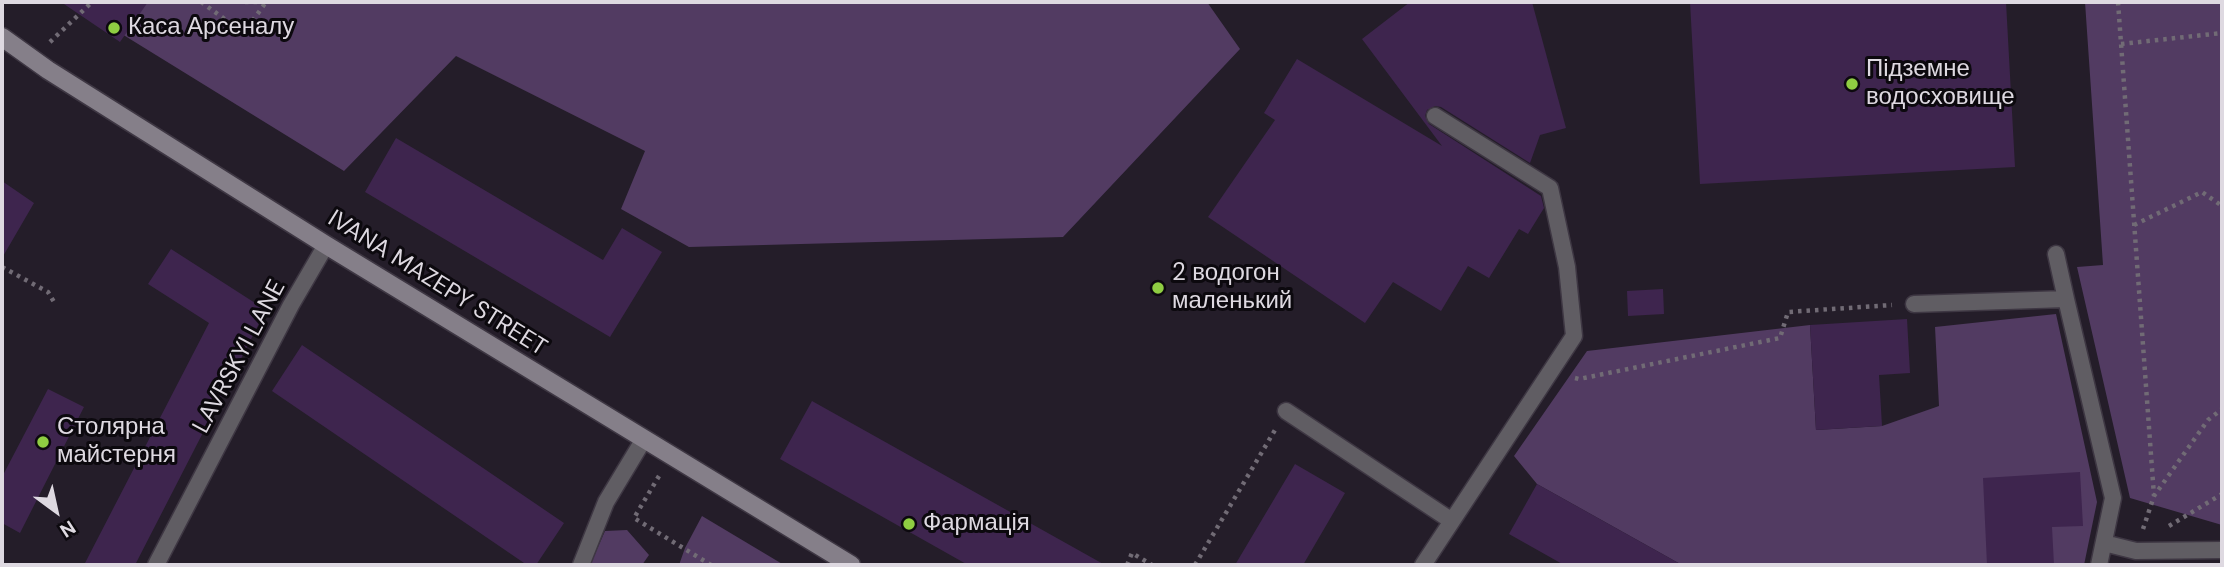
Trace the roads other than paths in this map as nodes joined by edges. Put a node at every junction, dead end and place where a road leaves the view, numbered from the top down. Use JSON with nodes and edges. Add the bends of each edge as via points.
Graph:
{"nodes":[{"id":1,"x":2,"y":37,"type":"edge"},
{"id":2,"x":1435,"y":116,"type":"dead end"},
{"id":3,"x":326,"y":245,"type":"junction"},
{"id":4,"x":2056,"y":254,"type":"dead end"},
{"id":5,"x":2066,"y":299,"type":"junction"},
{"id":6,"x":1914,"y":304,"type":"road end"},
{"id":7,"x":1286,"y":411,"type":"road end"},
{"id":8,"x":644,"y":439,"type":"junction"},
{"id":9,"x":1452,"y":521,"type":"junction"},
{"id":10,"x":2104,"y":543,"type":"junction"},
{"id":11,"x":2222,"y":550,"type":"edge"},
{"id":12,"x":156,"y":565,"type":"edge"},
{"id":13,"x":581,"y":565,"type":"edge"},
{"id":14,"x":851,"y":565,"type":"edge"},
{"id":15,"x":1423,"y":565,"type":"edge"},
{"id":16,"x":2099,"y":565,"type":"edge"}],
"edges":[{"from":1,"to":3,"type":"main road","name":"IVANA MAZEPY STREET"},
{"from":2,"to":9,"type":"lane","via":[[1550,188],[1567,267],[1574,336]]},
{"from":3,"to":8,"type":"main road","name":"IVANA MAZEPY STREET"},
{"from":3,"to":12,"type":"lane","name":"LAVRSKYI LANE"},
{"from":4,"to":5,"type":"lane"},
{"from":5,"to":6,"type":"lane"},
{"from":5,"to":10,"type":"lane","via":[[2113,498]]},
{"from":7,"to":9,"type":"lane"},
{"from":8,"to":13,"type":"lane","via":[[606,502]]},
{"from":8,"to":14,"type":"main road","name":"IVANA MAZEPY STREET"},
{"from":9,"to":15,"type":"lane"},
{"from":10,"to":11,"type":"lane","via":[[2136,551]]},
{"from":10,"to":16,"type":"lane"}]}
